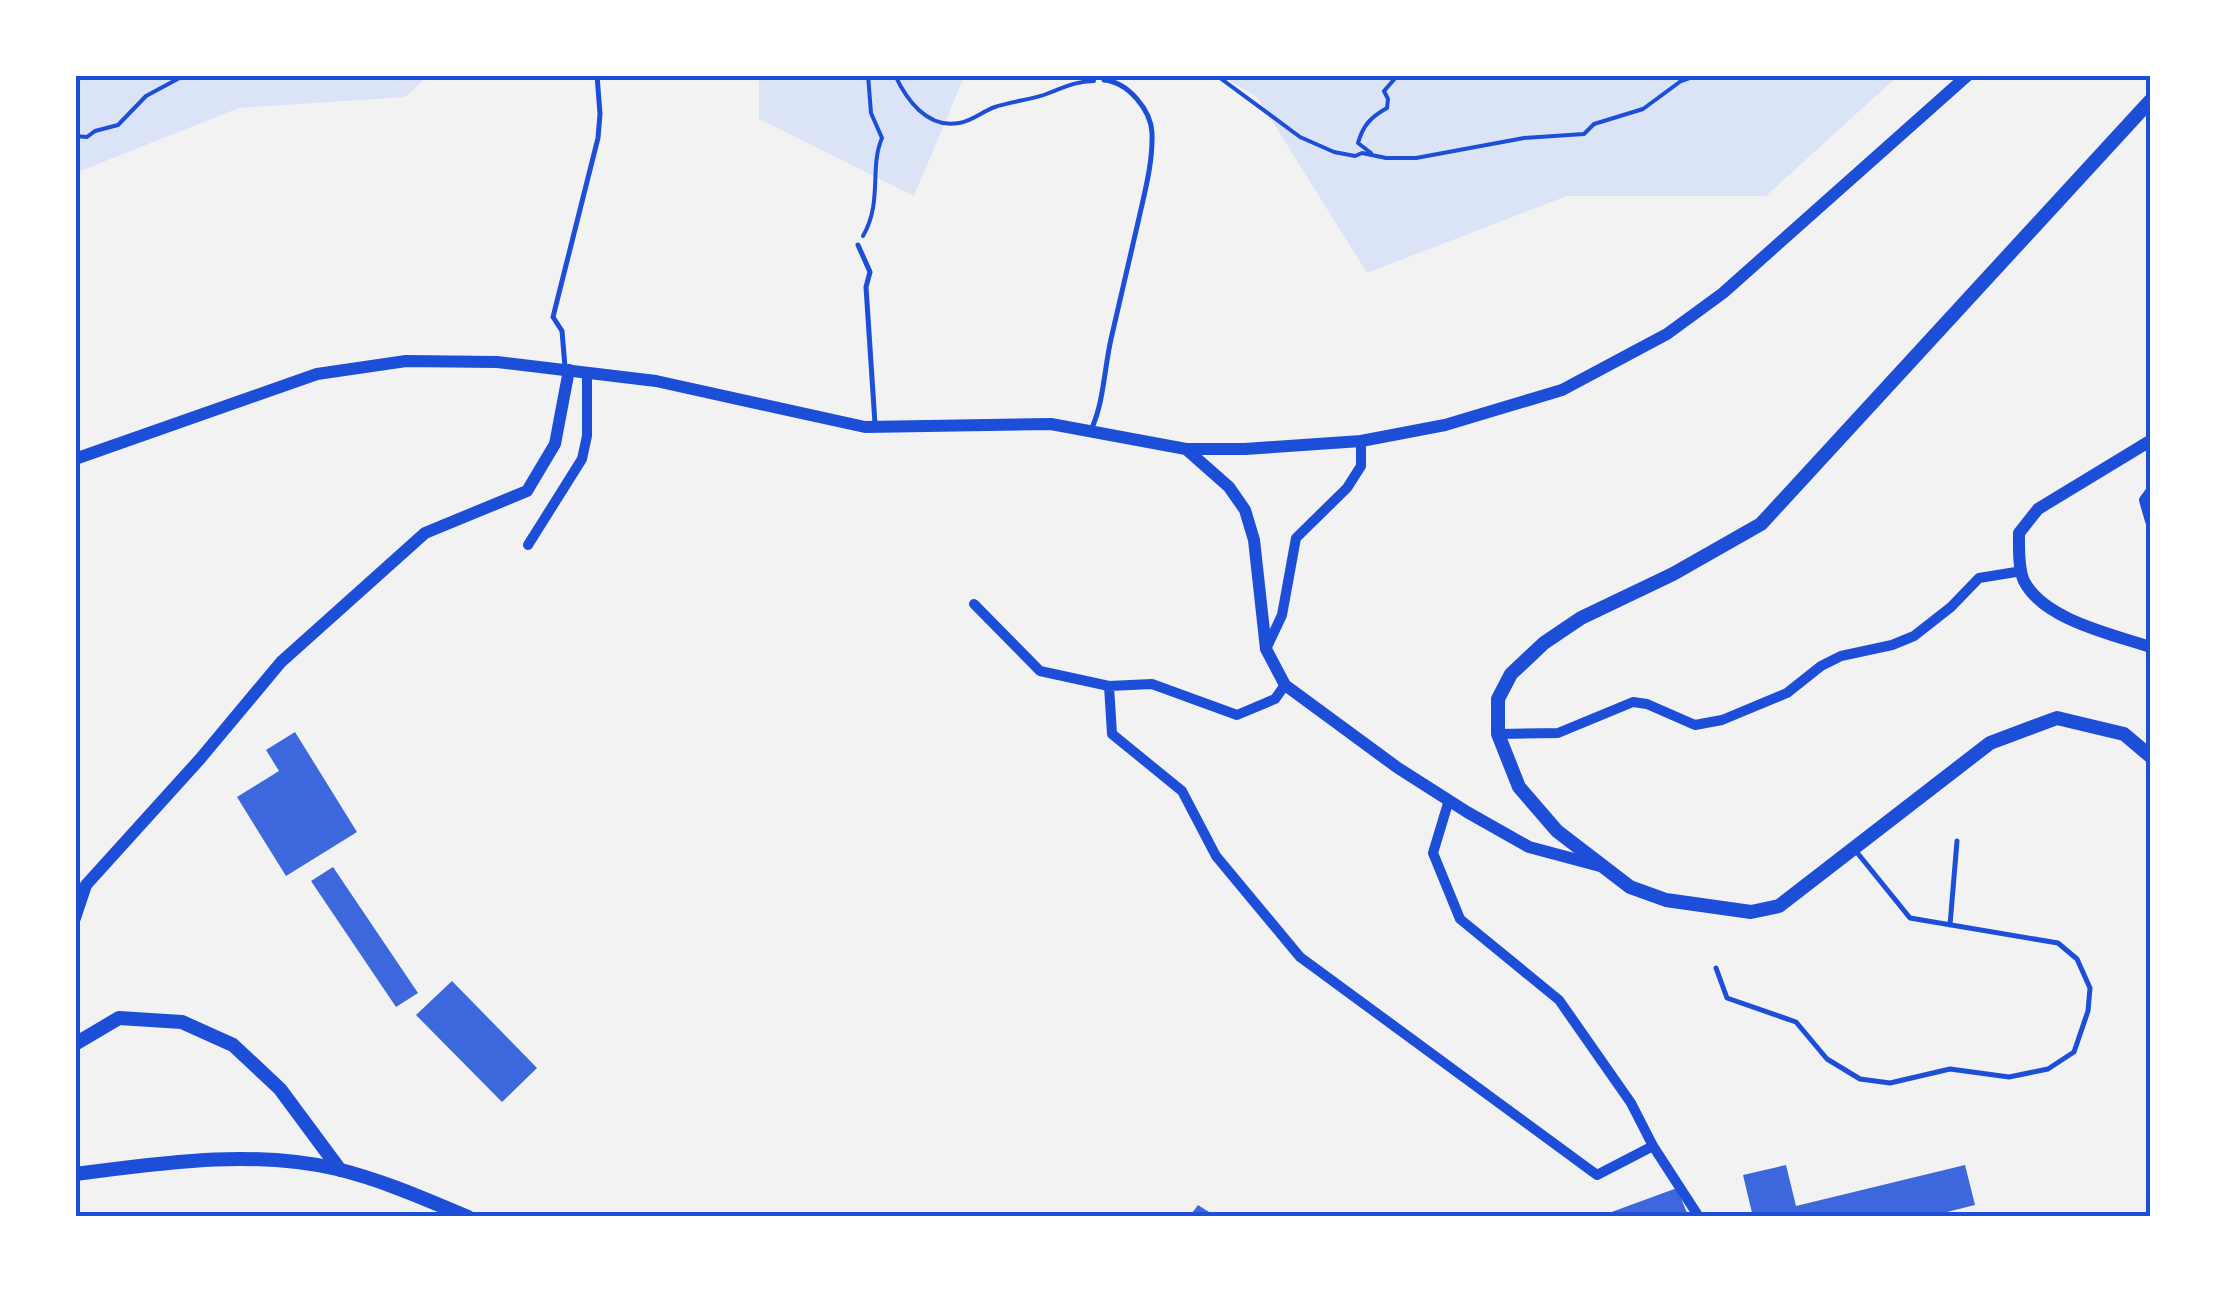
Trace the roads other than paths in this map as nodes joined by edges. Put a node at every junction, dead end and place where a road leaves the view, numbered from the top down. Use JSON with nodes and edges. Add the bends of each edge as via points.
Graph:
{"nodes":[{"id":1,"x":597,"y":75,"type":"edge"},
{"id":2,"x":1968,"y":75,"type":"edge"},
{"id":3,"x":1104,"y":80,"type":"road end"},
{"id":4,"x":2150,"y":101,"type":"edge"},
{"id":5,"x":858,"y":244,"type":"road end"},
{"id":6,"x":567,"y":370,"type":"junction"},
{"id":7,"x":588,"y":372,"type":"junction"},
{"id":8,"x":876,"y":427,"type":"junction"},
{"id":9,"x":1090,"y":432,"type":"junction"},
{"id":10,"x":2150,"y":440,"type":"edge"},
{"id":11,"x":1361,"y":441,"type":"junction"},
{"id":12,"x":1186,"y":449,"type":"junction"},
{"id":13,"x":75,"y":459,"type":"edge"},
{"id":14,"x":2150,"y":492,"type":"edge"},
{"id":15,"x":2150,"y":521,"type":"edge"},
{"id":16,"x":528,"y":545,"type":"dead end"},
{"id":17,"x":2022,"y":571,"type":"junction"},
{"id":18,"x":974,"y":604,"type":"dead end"},
{"id":19,"x":2150,"y":647,"type":"edge"},
{"id":20,"x":1266,"y":649,"type":"junction"},
{"id":21,"x":1285,"y":685,"type":"junction"},
{"id":22,"x":1110,"y":686,"type":"junction"},
{"id":23,"x":1498,"y":734,"type":"junction"},
{"id":24,"x":2150,"y":756,"type":"edge"},
{"id":25,"x":1449,"y":800,"type":"junction"},
{"id":26,"x":1957,"y":840,"type":"dead end"},
{"id":27,"x":1853,"y":848,"type":"junction"},
{"id":28,"x":1602,"y":867,"type":"junction"},
{"id":29,"x":75,"y":918,"type":"edge"},
{"id":30,"x":1950,"y":925,"type":"junction"},
{"id":31,"x":1716,"y":968,"type":"dead end"},
{"id":32,"x":75,"y":1044,"type":"edge"},
{"id":33,"x":1653,"y":1146,"type":"junction"},
{"id":34,"x":340,"y":1170,"type":"junction"},
{"id":35,"x":75,"y":1174,"type":"edge"},
{"id":36,"x":468,"y":1217,"type":"edge"},
{"id":37,"x":1699,"y":1217,"type":"edge"}],
"edges":[{"from":1,"to":6,"type":"lane","via":[[598,138],[553,317],[562,331]]},
{"from":2,"to":11,"type":"street","via":[[1667,334],[1562,390]]},
{"from":3,"to":9,"type":"lane","via":[[1129,92],[1149,116],[1152,132],[1146,188]]},
{"from":4,"to":23,"type":"main road","via":[[1761,524],[1580,618],[1511,674],[1498,699]]},
{"from":5,"to":8,"type":"lane","via":[[870,272]]},
{"from":6,"to":7,"type":"street"},
{"from":6,"to":13,"type":"street","via":[[406,361],[317,374]]},
{"from":6,"to":29,"type":"street","via":[[555,444],[528,491],[425,533],[281,662],[86,885]]},
{"from":7,"to":8,"type":"street"},
{"from":7,"to":16,"type":"street","via":[[586,449]]},
{"from":8,"to":9,"type":"street","via":[[1051,424]]},
{"from":9,"to":12,"type":"street"},
{"from":10,"to":17,"type":"street","via":[[2038,510],[2019,533]]},
{"from":11,"to":12,"type":"street"},
{"from":11,"to":20,"type":"street","via":[[1361,466],[1296,538],[1282,614]]},
{"from":12,"to":20,"type":"street","via":[[1245,510]]},
{"from":14,"to":15,"type":"street","via":[[2144,500]]},
{"from":17,"to":19,"type":"street","via":[[2042,602],[2073,621]]},
{"from":17,"to":23,"type":"street","via":[[1979,578],[1914,636],[1841,656],[1787,692],[1722,720],[1694,725],[1633,702],[1558,733]]},
{"from":18,"to":22,"type":"street","via":[[1040,671]]},
{"from":20,"to":21,"type":"street"},
{"from":21,"to":22,"type":"street","via":[[1276,698],[1237,715],[1152,684]]},
{"from":21,"to":25,"type":"street"},
{"from":22,"to":33,"type":"street","via":[[1112,734],[1182,791],[1216,856],[1300,957],[1597,1175]]},
{"from":23,"to":28,"type":"main road","via":[[1519,787]]},
{"from":24,"to":27,"type":"main road","via":[[2124,734],[2058,718],[1990,743]]},
{"from":25,"to":28,"type":"street","via":[[1529,846]]},
{"from":25,"to":33,"type":"street","via":[[1433,853],[1460,919],[1559,1000]]},
{"from":26,"to":30,"type":"lane"},
{"from":27,"to":28,"type":"main road","via":[[1779,906],[1751,912],[1666,900]]},
{"from":27,"to":30,"type":"lane","via":[[1910,918]]},
{"from":30,"to":31,"type":"lane","via":[[2058,942],[2077,960],[2090,988],[2074,1052],[2048,1068],[2009,1077],[1950,1068],[1890,1083],[1860,1079],[1827,1058],[1796,1022],[1727,998]]},
{"from":32,"to":34,"type":"main road","via":[[120,1018],[182,1022],[233,1045],[280,1089]]},
{"from":33,"to":37,"type":"street"},
{"from":34,"to":35,"type":"main road","via":[[254,1158]]},
{"from":34,"to":36,"type":"main road"}]}
